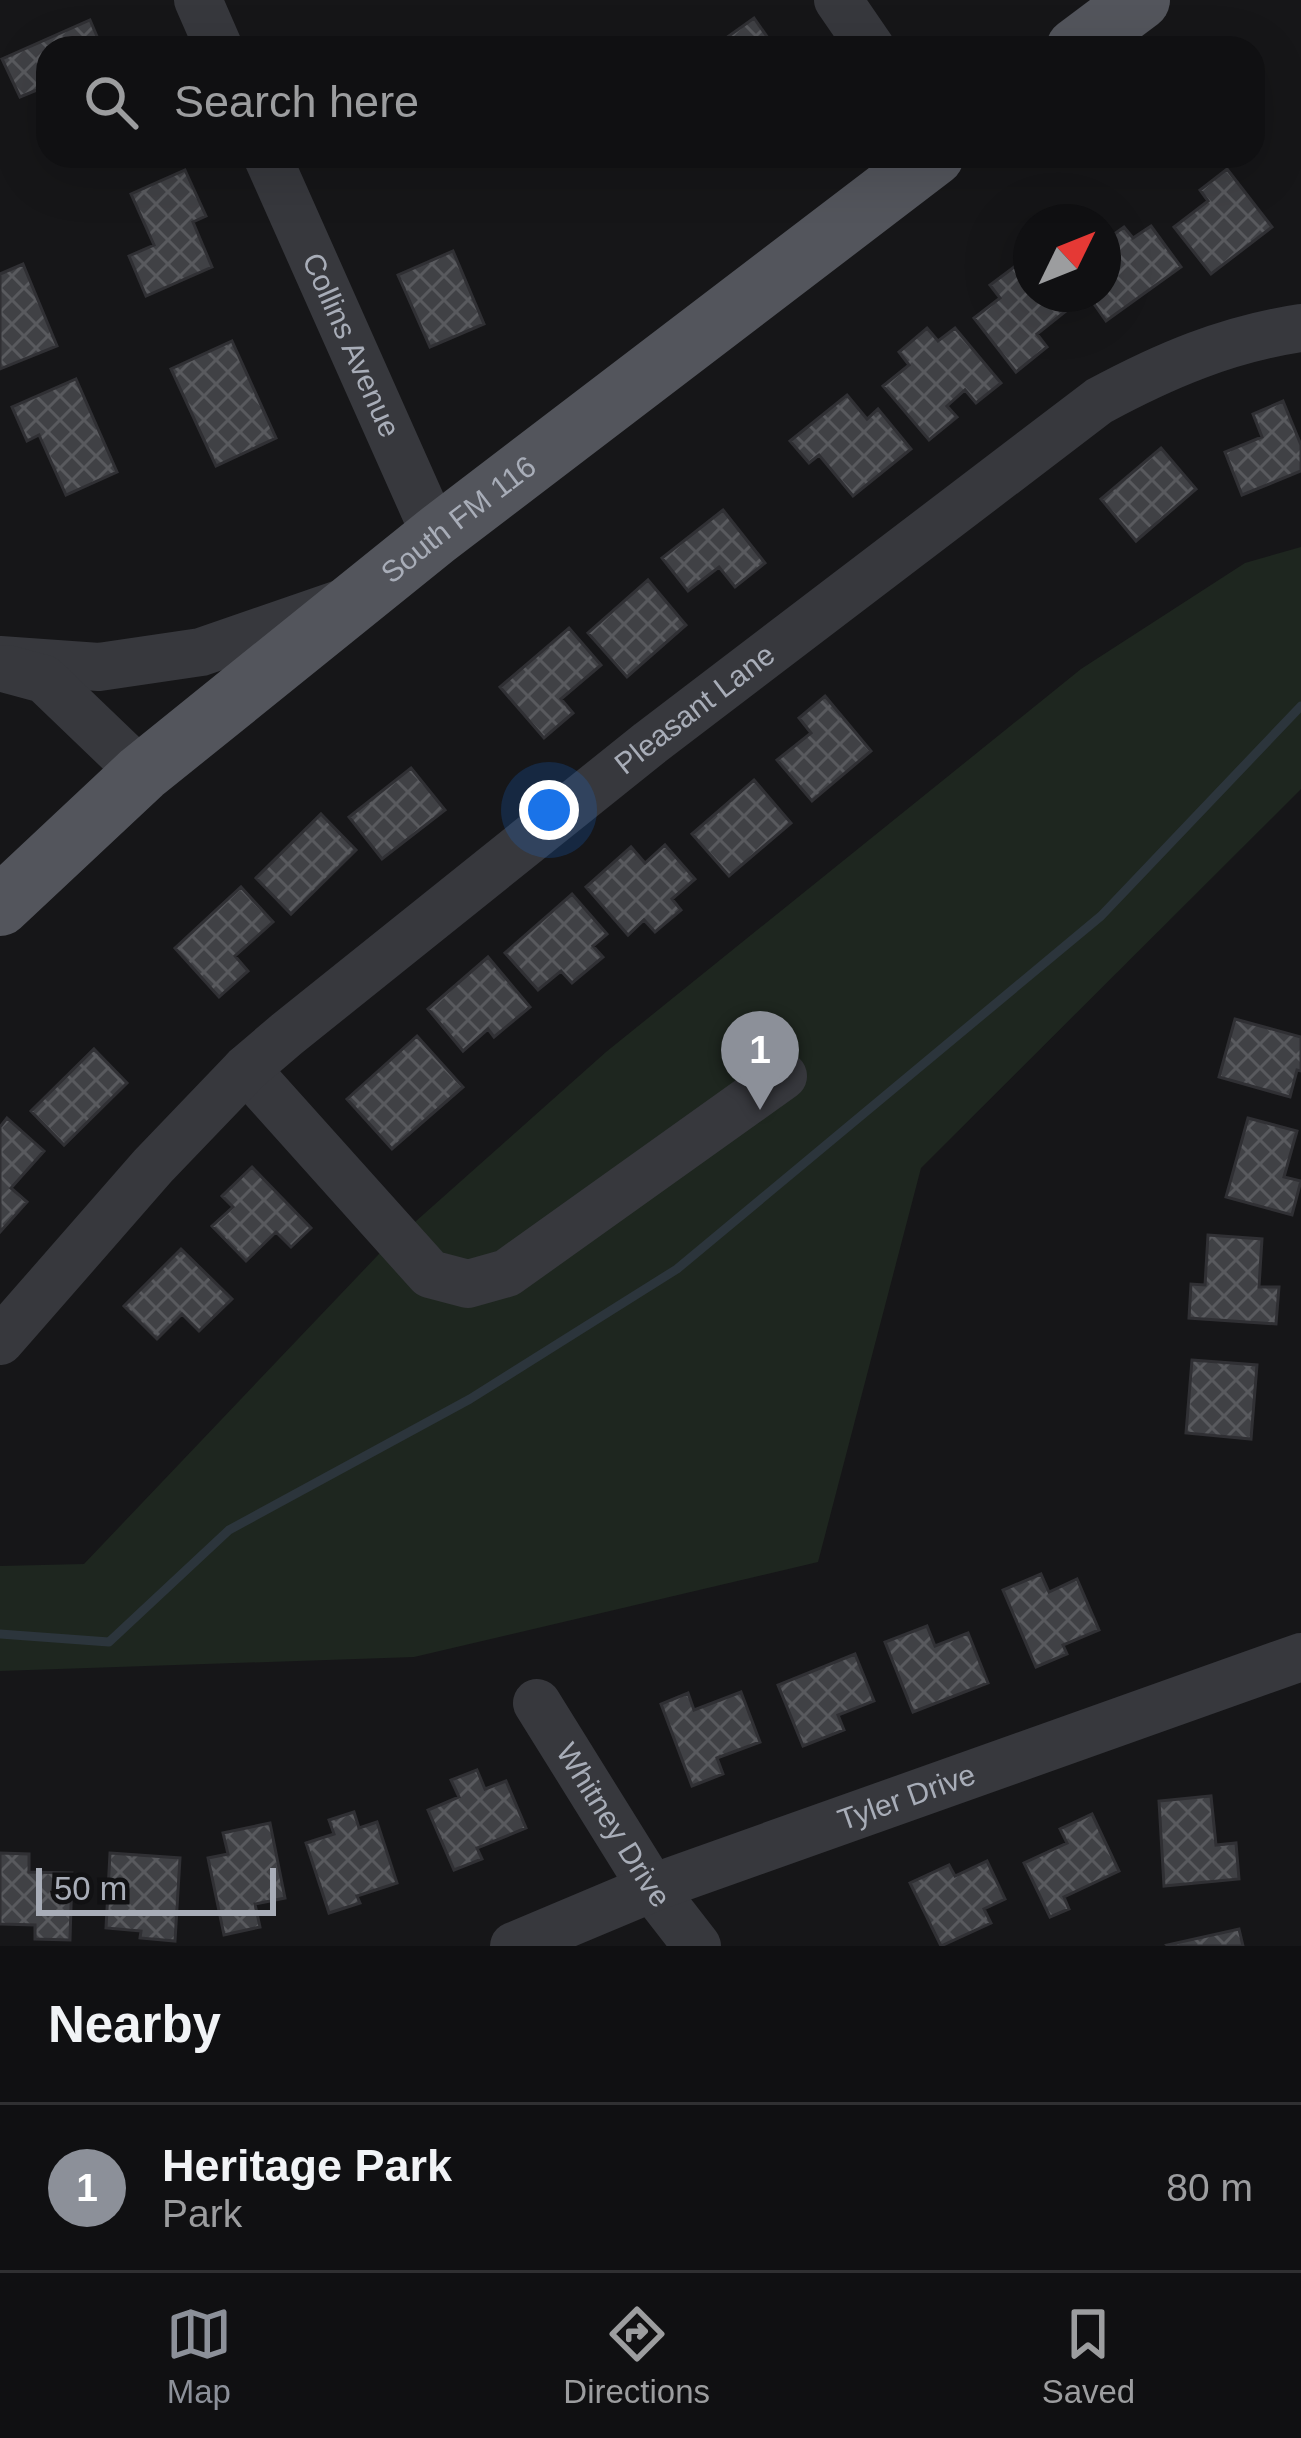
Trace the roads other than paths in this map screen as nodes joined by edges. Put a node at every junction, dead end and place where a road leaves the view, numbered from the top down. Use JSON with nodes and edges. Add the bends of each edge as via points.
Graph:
{"nodes":[{"id":1,"x":198,"y":0,"type":"edge"},
{"id":2,"x":838,"y":0,"type":"edge"},
{"id":3,"x":1140,"y":0,"type":"edge"},
{"id":4,"x":214,"y":36,"type":"edge"},
{"id":5,"x":863,"y":36,"type":"edge"},
{"id":6,"x":1092,"y":36,"type":"edge"},
{"id":7,"x":272,"y":168,"type":"edge"},
{"id":8,"x":918,"y":168,"type":"edge"},
{"id":9,"x":1301,"y":328,"type":"edge"},
{"id":10,"x":436,"y":536,"type":"junction"},
{"id":11,"x":362,"y":596,"type":"junction"},
{"id":12,"x":0,"y":663,"type":"edge"},
{"id":13,"x":142,"y":773,"type":"junction"},
{"id":14,"x":0,"y":906,"type":"edge"},
{"id":15,"x":246,"y":1070,"type":"junction"},
{"id":16,"x":783,"y":1076,"type":"dead end"},
{"id":17,"x":0,"y":1341,"type":"edge"},
{"id":18,"x":1301,"y":1657,"type":"edge"},
{"id":19,"x":537,"y":1703,"type":"dead end"},
{"id":20,"x":652,"y":1888,"type":"junction"},
{"id":21,"x":514,"y":1946,"type":"edge"},
{"id":22,"x":697,"y":1946,"type":"edge"}],
"edges":[{"from":1,"to":4,"type":"street"},
{"from":2,"to":5,"type":"street"},
{"from":3,"to":6,"type":"main road"},
{"from":7,"to":10,"type":"street","name":"Collins Avenue"},
{"from":8,"to":10,"type":"main road","name":"South FM 116"},
{"from":9,"to":15,"type":"street","name":"Pleasant Lane","via":[[1170,362],[1099,401],[650,743]]},
{"from":10,"to":11,"type":"main road","name":"South FM 116"},
{"from":11,"to":12,"type":"street","via":[[201,652],[98,668]]},
{"from":11,"to":13,"type":"main road","name":"South FM 116"},
{"from":12,"to":13,"type":"street","via":[[44,679]]},
{"from":13,"to":14,"type":"main road","name":"South FM 116"},
{"from":15,"to":16,"type":"street","via":[[430,1274],[468,1284],[507,1273]]},
{"from":15,"to":17,"type":"street","name":"Pleasant Lane"},
{"from":18,"to":20,"type":"street","name":"Tyler Drive"},
{"from":19,"to":20,"type":"street","name":"Whitney Drive"},
{"from":20,"to":21,"type":"street","name":"Tyler Drive"},
{"from":20,"to":22,"type":"street","name":"Whitney Drive"}]}
